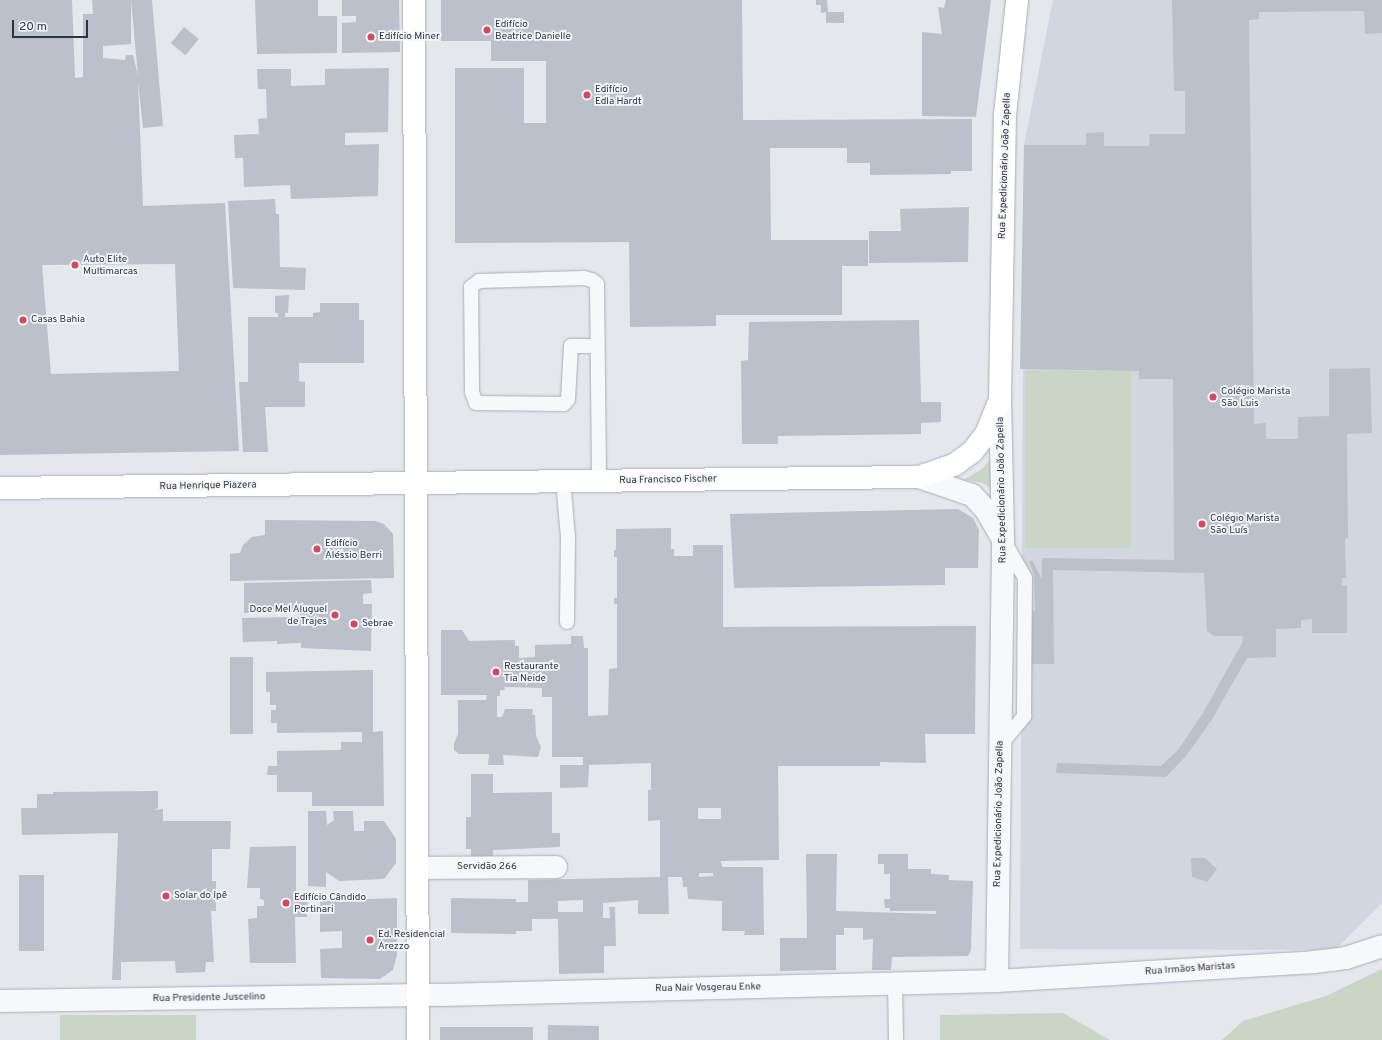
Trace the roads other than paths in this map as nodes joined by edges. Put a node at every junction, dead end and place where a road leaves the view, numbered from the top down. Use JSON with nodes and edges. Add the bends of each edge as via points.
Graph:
{"nodes":[{"id":1,"x":414,"y":0,"type":"edge"},
{"id":2,"x":1017,"y":0,"type":"edge"},
{"id":3,"x":597,"y":346,"type":"junction"},
{"id":4,"x":1000,"y":399,"type":"junction"},
{"id":5,"x":919,"y":477,"type":"junction"},
{"id":6,"x":599,"y":481,"type":"junction"},
{"id":7,"x":563,"y":482,"type":"junction"},
{"id":8,"x":416,"y":483,"type":"junction"},
{"id":9,"x":0,"y":488,"type":"edge"},
{"id":10,"x":1003,"y":539,"type":"junction"},
{"id":11,"x":567,"y":622,"type":"dead end"},
{"id":12,"x":556,"y":867,"type":"dead end"},
{"id":13,"x":418,"y":868,"type":"junction"},
{"id":14,"x":1382,"y":946,"type":"edge"},
{"id":15,"x":997,"y":981,"type":"junction"},
{"id":16,"x":895,"y":984,"type":"junction"},
{"id":17,"x":419,"y":995,"type":"junction"},
{"id":18,"x":0,"y":1001,"type":"edge"},
{"id":19,"x":418,"y":1040,"type":"edge"},
{"id":20,"x":896,"y":1040,"type":"edge"}],
"edges":[{"from":1,"to":8,"type":"main road"},
{"from":2,"to":4,"type":"main road","name":"Rua Expedicionário João Zapella","via":[[1005,114]]},
{"from":3,"to":3,"type":"lane","via":[[570,346],[568,398],[564,404],[476,403],[472,392],[471,286],[479,281],[592,280],[597,284]]},
{"from":3,"to":6,"type":"lane"},
{"from":4,"to":5,"type":"main road","name":"Rua Francisco Fischer","via":[[993,420],[972,452],[954,465]]},
{"from":4,"to":10,"type":"street","name":"Rua Expedicionário João Zapella"},
{"from":5,"to":6,"type":"main road","name":"Rua Francisco Fischer"},
{"from":5,"to":10,"type":"street","name":"Rua Francisco Fischer","via":[[972,495],[986,510]]},
{"from":6,"to":7,"type":"main road","name":"Rua Francisco Fischer"},
{"from":7,"to":8,"type":"main road","name":"Rua Francisco Fischer"},
{"from":7,"to":11,"type":"lane","via":[[568,538]]},
{"from":8,"to":9,"type":"main road","name":"Rua Henrique Piazera"},
{"from":8,"to":13,"type":"main road"},
{"from":10,"to":15,"type":"street","name":"Rua Expedicionário João Zapella"},
{"from":12,"to":13,"type":"street","name":"Servidão 266"},
{"from":13,"to":17,"type":"main road"},
{"from":14,"to":15,"type":"street","name":"Rua Irmãos Maristas","via":[[1346,958],[1314,962]]},
{"from":15,"to":16,"type":"street","name":"Rua Nair Vosgerau Enke"},
{"from":16,"to":17,"type":"street","name":"Rua Nair Vosgerau Enke"},
{"from":16,"to":20,"type":"lane"},
{"from":17,"to":18,"type":"street","name":"Rua Presidente Juscelino"},
{"from":17,"to":19,"type":"main road"}]}
